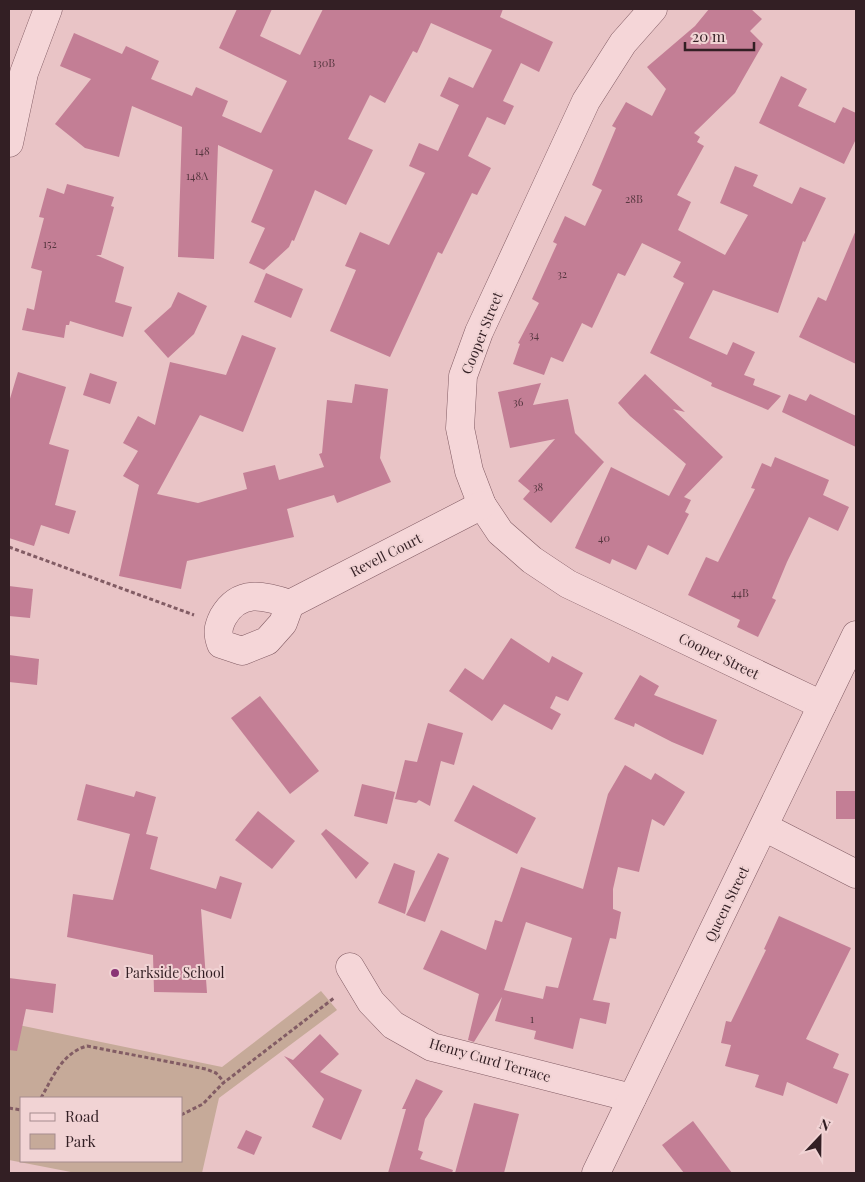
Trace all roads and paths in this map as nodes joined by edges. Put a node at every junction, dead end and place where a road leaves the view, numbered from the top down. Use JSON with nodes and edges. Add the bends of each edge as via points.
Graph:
{"nodes":[{"id":1,"x":48,"y":9,"type":"edge"},
{"id":2,"x":653,"y":9,"type":"edge"},
{"id":3,"x":9,"y":143,"type":"edge"},
{"id":4,"x":482,"y":505,"type":"junction"},
{"id":5,"x":9,"y":546,"type":"edge"},
{"id":6,"x":290,"y":604,"type":"dead end"},
{"id":7,"x":194,"y":615,"type":"dead end"},
{"id":8,"x":856,"y":634,"type":"edge"},
{"id":9,"x":822,"y":705,"type":"junction"},
{"id":10,"x":764,"y":827,"type":"junction"},
{"id":11,"x":856,"y":874,"type":"edge"},
{"id":12,"x":350,"y":966,"type":"dead end"},
{"id":13,"x":334,"y":998,"type":"dead end"},
{"id":14,"x":224,"y":1082,"type":"junction"},
{"id":15,"x":42,"y":1097,"type":"edge"},
{"id":16,"x":632,"y":1098,"type":"junction"},
{"id":17,"x":182,"y":1114,"type":"edge"},
{"id":18,"x":596,"y":1173,"type":"edge"}],
"edges":[{"from":1,"to":3,"type":"street","via":[[24,73]]},
{"from":2,"to":4,"type":"street","name":"Cooper Street","via":[[624,43],[586,101],[479,332],[463,376],[460,428],[469,471]]},
{"from":4,"to":6,"type":"street","name":"Revell Court"},
{"from":4,"to":9,"type":"street","name":"Cooper Street","via":[[500,532],[532,560],[568,584]]},
{"from":5,"to":7,"type":"path"},
{"from":8,"to":9,"type":"street","name":"Queen Street"},
{"from":9,"to":10,"type":"street","name":"Queen Street"},
{"from":10,"to":11,"type":"street"},
{"from":10,"to":16,"type":"street","name":"Queen Street"},
{"from":12,"to":16,"type":"street","name":"Henry Curd Terrace","via":[[371,1002],[393,1025],[432,1047]]},
{"from":13,"to":14,"type":"path"},
{"from":14,"to":15,"type":"path","via":[[216,1073],[206,1069],[87,1046],[60,1064]]},
{"from":14,"to":17,"type":"path","via":[[203,1104]]},
{"from":16,"to":18,"type":"street","name":"Queen Street"}]}
